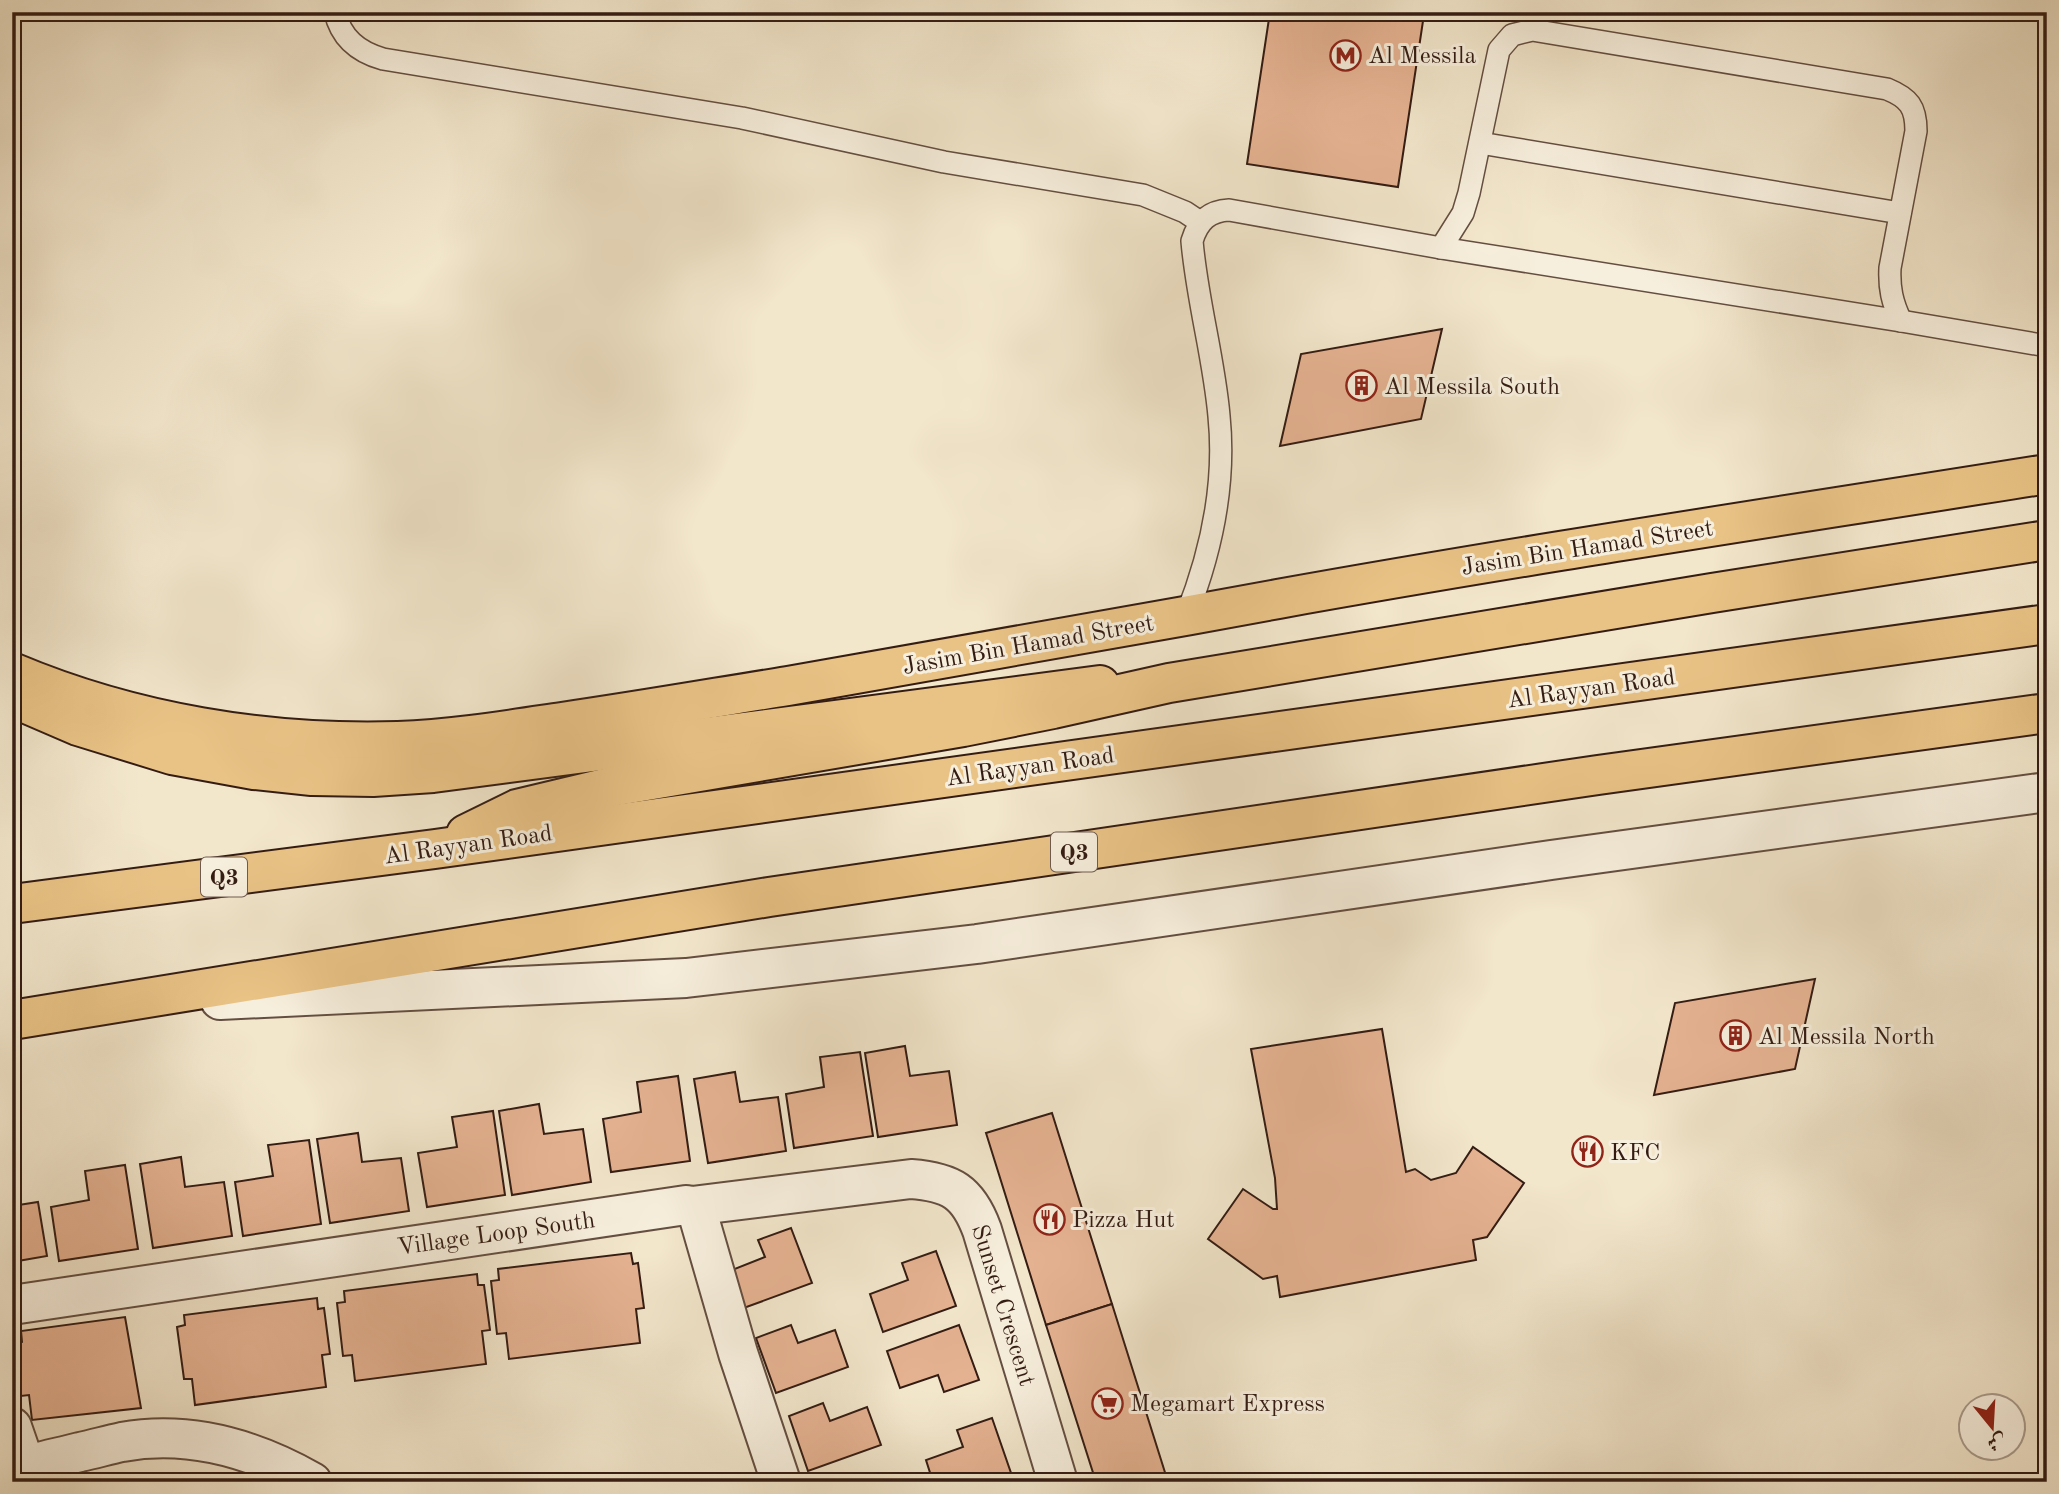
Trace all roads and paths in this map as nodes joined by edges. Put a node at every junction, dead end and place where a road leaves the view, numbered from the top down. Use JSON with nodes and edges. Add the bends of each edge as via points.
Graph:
{"nodes":[{"id":1,"x":335,"y":12,"type":"edge"},
{"id":2,"x":1480,"y":143,"type":"junction"},
{"id":3,"x":1900,"y":213,"type":"junction"},
{"id":4,"x":1200,"y":222,"type":"junction"},
{"id":5,"x":1441,"y":248,"type":"junction"},
{"id":6,"x":1900,"y":321,"type":"junction"},
{"id":7,"x":2047,"y":346,"type":"edge"},
{"id":8,"x":2047,"y":474,"type":"edge"},
{"id":9,"x":2047,"y":540,"type":"edge"},
{"id":10,"x":1186,"y":616,"type":"junction"},
{"id":11,"x":2047,"y":624,"type":"edge"},
{"id":12,"x":12,"y":672,"type":"edge"},
{"id":13,"x":1169,"y":683,"type":"junction"},
{"id":14,"x":12,"y":698,"type":"edge"},
{"id":15,"x":2047,"y":713,"type":"edge"},
{"id":16,"x":2047,"y":792,"type":"edge"},
{"id":17,"x":435,"y":849,"type":"junction"},
{"id":18,"x":12,"y":904,"type":"edge"},
{"id":19,"x":103,"y":1005,"type":"junction"},
{"id":20,"x":19,"y":1027,"type":"edge"},
{"id":21,"x":692,"y":1206,"type":"junction"},
{"id":22,"x":12,"y":1305,"type":"edge"},
{"id":23,"x":12,"y":1427,"type":"edge"},
{"id":24,"x":23,"y":1472,"type":"edge"},
{"id":25,"x":313,"y":1482,"type":"edge"},
{"id":26,"x":781,"y":1482,"type":"edge"},
{"id":27,"x":1058,"y":1482,"type":"edge"}],
"edges":[{"from":1,"to":4,"type":"lane","via":[[337,23],[356,47],[383,59],[742,118],[944,162],[1143,195]]},
{"from":2,"to":3,"type":"lane"},
{"from":2,"to":3,"type":"lane","via":[[1499,50],[1522,31],[1847,82],[1900,94],[1916,117]]},
{"from":2,"to":5,"type":"lane","via":[[1463,213]]},
{"from":3,"to":6,"type":"lane","via":[[1889,286]]},
{"from":4,"to":5,"type":"lane","via":[[1209,214],[1229,210]]},
{"from":4,"to":10,"type":"lane","via":[[1192,241],[1220,419],[1220,475],[1213,531]]},
{"from":5,"to":6,"type":"lane"},
{"from":6,"to":7,"type":"lane"},
{"from":8,"to":10,"type":"main road","name":"Jasim Bin Hamad Street","via":[[1438,570]]},
{"from":9,"to":13,"type":"main road"},
{"from":10,"to":12,"type":"main road","name":"Jasim Bin Hamad Street","via":[[640,711],[400,741],[265,737],[200,726],[120,709]]},
{"from":11,"to":17,"type":"main road","name":"Al Rayyan Road","number":"Q3"},
{"from":13,"to":14,"type":"main road","via":[[1060,689],[433,773],[373,777],[254,770],[172,755],[78,726]]},
{"from":13,"to":17,"type":"main road","via":[[963,727],[605,788],[517,809]]},
{"from":15,"to":19,"type":"main road","number":"Q3","via":[[783,895]]},
{"from":16,"to":19,"type":"street","via":[[977,944],[686,978]]},
{"from":17,"to":18,"type":"main road","name":"Al Rayyan Road","number":"Q3"},
{"from":19,"to":20,"type":"main road","number":"Q3"},
{"from":21,"to":22,"type":"street","name":"Village Loop South"},
{"from":21,"to":26,"type":"street"},
{"from":21,"to":27,"type":"street","name":"Sunset Crescent","via":[[911,1179],[943,1183],[957,1192],[982,1230]]},
{"from":23,"to":24,"type":"street"},
{"from":24,"to":25,"type":"street","via":[[123,1442],[159,1438],[230,1446]]}]}
